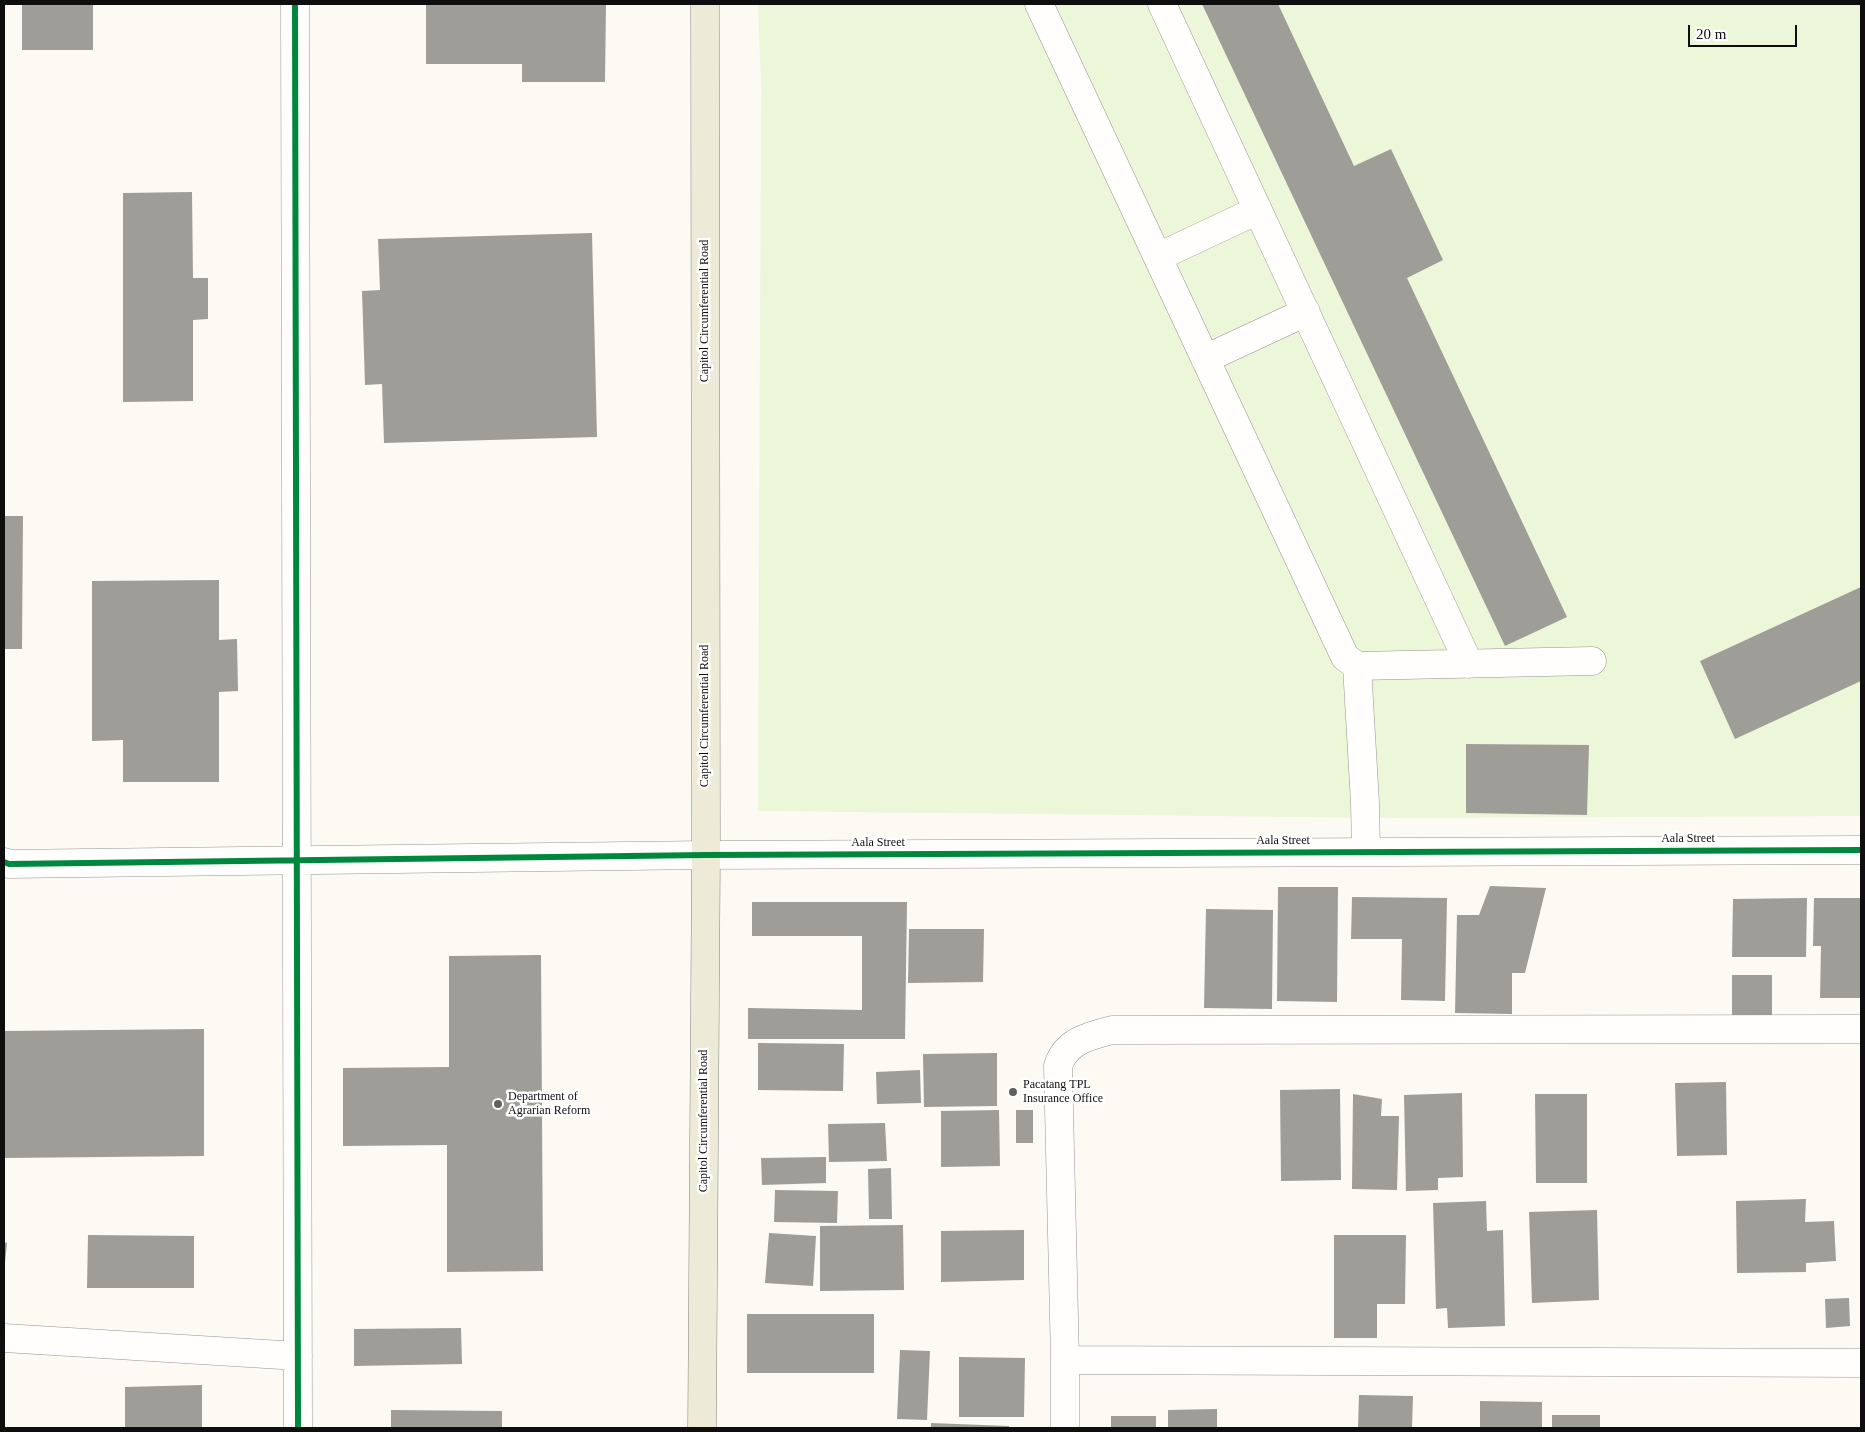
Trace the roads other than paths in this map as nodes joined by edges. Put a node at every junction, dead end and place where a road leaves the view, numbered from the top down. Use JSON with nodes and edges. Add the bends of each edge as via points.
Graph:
{"nodes":[{"id":1,"x":295,"y":4,"type":"edge"},
{"id":2,"x":705,"y":4,"type":"edge"},
{"id":3,"x":1039,"y":4,"type":"edge"},
{"id":4,"x":1162,"y":4,"type":"edge"},
{"id":5,"x":1258,"y":210,"type":"junction"},
{"id":6,"x":1158,"y":257,"type":"junction"},
{"id":7,"x":1306,"y":312,"type":"junction"},
{"id":8,"x":1205,"y":359,"type":"junction"},
{"id":9,"x":1592,"y":661,"type":"dead end"},
{"id":10,"x":1469,"y":664,"type":"junction"},
{"id":11,"x":1357,"y":666,"type":"junction"},
{"id":12,"x":1861,"y":850,"type":"edge"},
{"id":13,"x":1366,"y":851,"type":"junction"},
{"id":14,"x":706,"y":855,"type":"junction"},
{"id":15,"x":298,"y":860,"type":"junction"},
{"id":16,"x":4,"y":862,"type":"edge"},
{"id":17,"x":1861,"y":1030,"type":"edge"},
{"id":18,"x":4,"y":1338,"type":"edge"},
{"id":19,"x":298,"y":1356,"type":"junction"},
{"id":20,"x":1065,"y":1360,"type":"junction"},
{"id":21,"x":1861,"y":1363,"type":"edge"},
{"id":22,"x":298,"y":1428,"type":"edge"},
{"id":23,"x":702,"y":1428,"type":"edge"},
{"id":24,"x":1064,"y":1428,"type":"edge"}],
"edges":[{"from":1,"to":15,"type":"street"},
{"from":2,"to":14,"type":"main road","name":"Capitol Circumferential Road"},
{"from":3,"to":6,"type":"street"},
{"from":4,"to":5,"type":"street"},
{"from":5,"to":6,"type":"street"},
{"from":5,"to":7,"type":"street"},
{"from":6,"to":8,"type":"street"},
{"from":7,"to":8,"type":"street"},
{"from":7,"to":10,"type":"street"},
{"from":8,"to":11,"type":"street","via":[[1345,657]]},
{"from":9,"to":10,"type":"street"},
{"from":10,"to":11,"type":"street"},
{"from":11,"to":13,"type":"street"},
{"from":12,"to":13,"type":"street","name":"Aala Street"},
{"from":13,"to":14,"type":"street","name":"Aala Street"},
{"from":14,"to":15,"type":"street","name":"Aala Street"},
{"from":14,"to":23,"type":"main road","name":"Capitol Circumferential Road"},
{"from":15,"to":16,"type":"street","name":"Aala Street"},
{"from":15,"to":19,"type":"street"},
{"from":17,"to":20,"type":"street","via":[[1112,1030],[1092,1036],[1073,1044],[1061,1055],[1058,1066]]},
{"from":18,"to":19,"type":"street"},
{"from":19,"to":22,"type":"street"},
{"from":20,"to":21,"type":"street"},
{"from":20,"to":24,"type":"street"}]}
